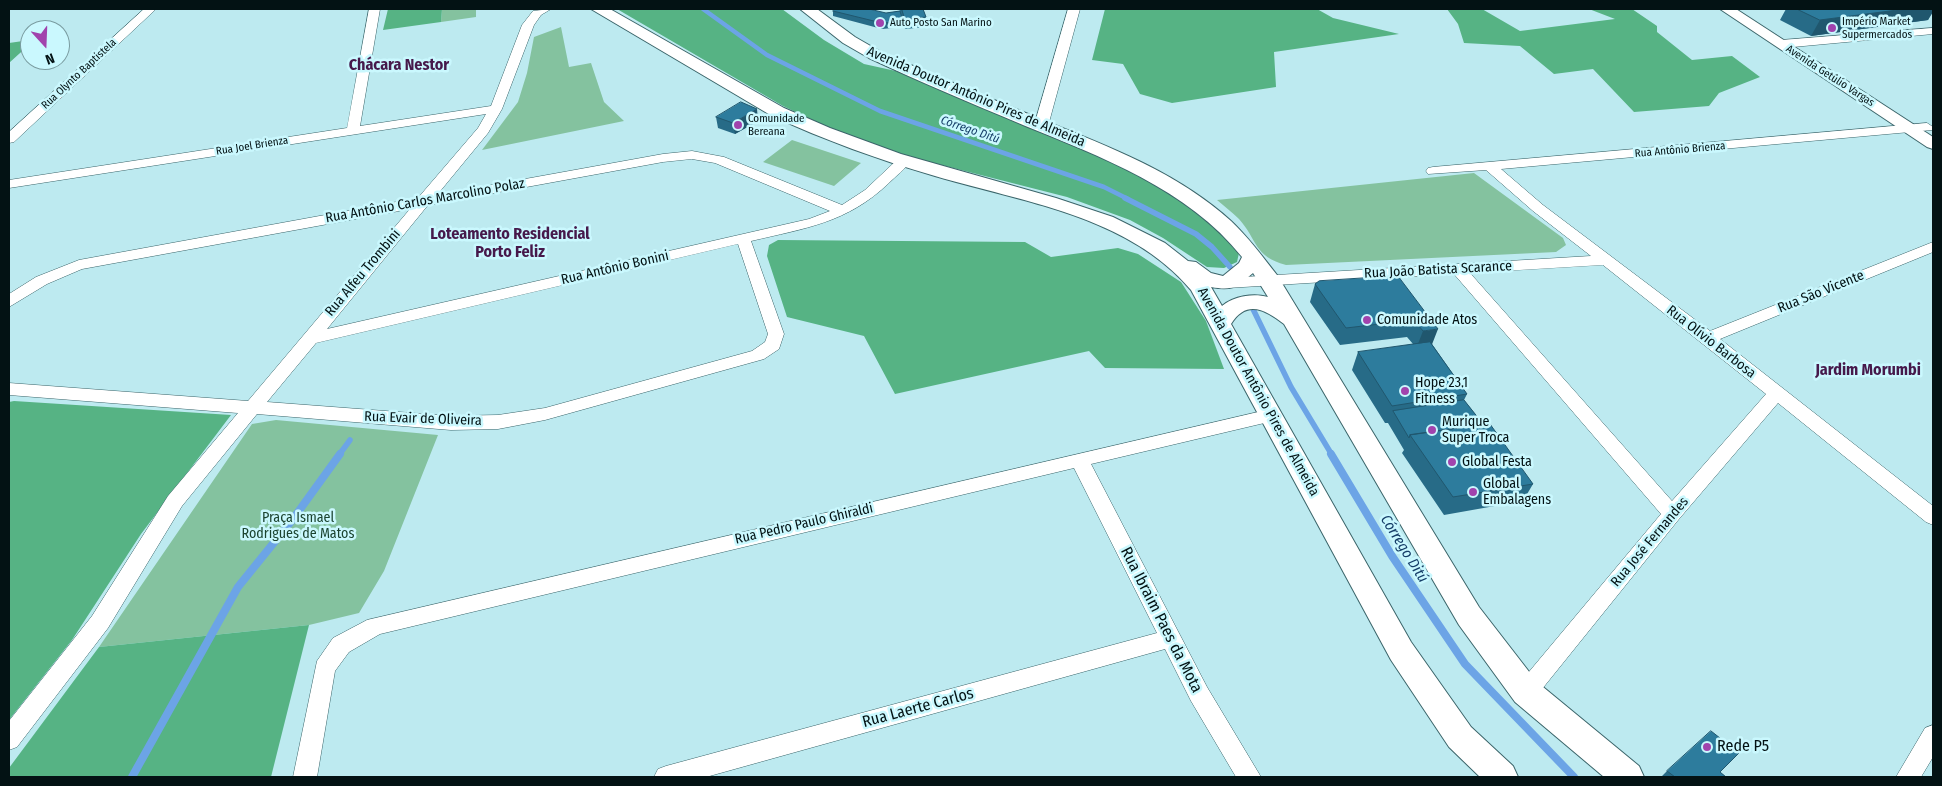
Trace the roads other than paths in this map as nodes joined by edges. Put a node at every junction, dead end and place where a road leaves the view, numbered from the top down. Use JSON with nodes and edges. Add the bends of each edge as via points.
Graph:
{"nodes":[{"id":1,"x":150,"y":9,"type":"edge"},
{"id":2,"x":374,"y":9,"type":"edge"},
{"id":3,"x":545,"y":9,"type":"edge"},
{"id":4,"x":599,"y":9,"type":"edge"},
{"id":5,"x":808,"y":9,"type":"edge"},
{"id":6,"x":1074,"y":9,"type":"edge"},
{"id":7,"x":1727,"y":9,"type":"edge"},
{"id":8,"x":1743,"y":9,"type":"edge"},
{"id":9,"x":1933,"y":31,"type":"edge"},
{"id":10,"x":1782,"y":44,"type":"junction"},
{"id":11,"x":1798,"y":44,"type":"junction"},
{"id":12,"x":496,"y":109,"type":"junction"},
{"id":13,"x":1041,"y":126,"type":"junction"},
{"id":14,"x":1911,"y":129,"type":"junction"},
{"id":15,"x":1930,"y":129,"type":"edge"},
{"id":16,"x":353,"y":131,"type":"junction"},
{"id":17,"x":9,"y":139,"type":"edge"},
{"id":18,"x":1933,"y":144,"type":"edge"},
{"id":19,"x":904,"y":161,"type":"junction"},
{"id":20,"x":1489,"y":166,"type":"junction"},
{"id":21,"x":1433,"y":171,"type":"dead end"},
{"id":22,"x":9,"y":184,"type":"edge"},
{"id":23,"x":422,"y":202,"type":"junction"},
{"id":24,"x":844,"y":211,"type":"junction"},
{"id":25,"x":1122,"y":229,"type":"junction"},
{"id":26,"x":743,"y":238,"type":"junction"},
{"id":27,"x":1933,"y":247,"type":"edge"},
{"id":28,"x":1253,"y":256,"type":"junction"},
{"id":29,"x":1606,"y":260,"type":"junction"},
{"id":30,"x":1458,"y":269,"type":"junction"},
{"id":31,"x":1270,"y":280,"type":"junction"},
{"id":32,"x":1227,"y":283,"type":"junction"},
{"id":33,"x":9,"y":302,"type":"edge"},
{"id":34,"x":1220,"y":324,"type":"junction"},
{"id":35,"x":1296,"y":326,"type":"junction"},
{"id":36,"x":1708,"y":338,"type":"junction"},
{"id":37,"x":308,"y":339,"type":"junction"},
{"id":38,"x":9,"y":389,"type":"edge"},
{"id":39,"x":1776,"y":394,"type":"junction"},
{"id":40,"x":250,"y":409,"type":"junction"},
{"id":41,"x":1271,"y":415,"type":"junction"},
{"id":42,"x":1079,"y":459,"type":"junction"},
{"id":43,"x":1672,"y":514,"type":"junction"},
{"id":44,"x":1933,"y":517,"type":"edge"},
{"id":45,"x":1171,"y":638,"type":"junction"},
{"id":46,"x":1526,"y":692,"type":"junction"},
{"id":47,"x":1933,"y":736,"type":"edge"},
{"id":48,"x":9,"y":739,"type":"edge"},
{"id":49,"x":305,"y":777,"type":"edge"},
{"id":50,"x":666,"y":777,"type":"edge"},
{"id":51,"x":1249,"y":777,"type":"edge"},
{"id":52,"x":1502,"y":777,"type":"edge"},
{"id":53,"x":1628,"y":777,"type":"edge"},
{"id":54,"x":1908,"y":777,"type":"edge"}],
"edges":[{"from":1,"to":17,"type":"street","name":"Rua Olynto Baptistela"},
{"from":2,"to":16,"type":"street"},
{"from":3,"to":12,"type":"street","name":"Rua Alfeu Trombini","via":[[528,25]]},
{"from":4,"to":19,"type":"main road","name":"Avenida Doutor Antônio Pires de Almeida","via":[[778,112]]},
{"from":5,"to":13,"type":"main road","name":"Avenida Doutor Antônio Pires de Almeida","via":[[848,40],[875,55]]},
{"from":6,"to":13,"type":"street"},
{"from":7,"to":10,"type":"street","name":"Avenida Getúlio Vargas"},
{"from":8,"to":11,"type":"street","name":"Avenida Getúlio Vargas"},
{"from":9,"to":11,"type":"street"},
{"from":10,"to":11,"type":"street"},
{"from":10,"to":14,"type":"street","name":"Avenida Getúlio Vargas"},
{"from":11,"to":15,"type":"street","name":"Avenida Getúlio Vargas"},
{"from":12,"to":16,"type":"street","name":"Rua Joel Brienza"},
{"from":12,"to":23,"type":"street","name":"Rua Alfeu Trombini","via":[[483,130]]},
{"from":13,"to":28,"type":"main road","name":"Avenida Doutor Antônio Pires de Almeida","via":[[1164,180],[1219,220]]},
{"from":14,"to":15,"type":"street","name":"Rua Antônio Brienza"},
{"from":14,"to":18,"type":"street","name":"Avenida Getúlio Vargas"},
{"from":14,"to":20,"type":"street","name":"Rua Antônio Brienza"},
{"from":16,"to":22,"type":"street","name":"Rua Joel Brienza"},
{"from":19,"to":24,"type":"street","name":"Rua Antônio Bonini","via":[[870,193]]},
{"from":19,"to":25,"type":"main road","name":"Avenida Doutor Antônio Pires de Almeida","via":[[1070,209]]},
{"from":20,"to":21,"type":"street","name":"Rua Antônio Brienza"},
{"from":20,"to":29,"type":"street","name":"Rua Olívio Barbosa"},
{"from":23,"to":24,"type":"street","name":"Rua Antônio Carlos Marcolino Polaz","via":[[692,155],[719,160]]},
{"from":23,"to":33,"type":"street","name":"Rua Antônio Carlos Marcolino Polaz","via":[[79,266],[42,279]]},
{"from":23,"to":37,"type":"street","name":"Rua Alfeu Trombini"},
{"from":24,"to":26,"type":"street","name":"Rua Antônio Bonini","via":[[813,222]]},
{"from":25,"to":32,"type":"main road","via":[[1134,230],[1160,243],[1205,279]]},
{"from":25,"to":34,"type":"main road","name":"Avenida Doutor Antônio Pires de Almeida","via":[[1179,264],[1200,286]]},
{"from":26,"to":37,"type":"street","name":"Rua Antônio Bonini"},
{"from":26,"to":40,"type":"street","name":"Rua Evair de Oliveira","via":[[776,334],[773,345],[758,355],[545,414],[498,422],[451,423]]},
{"from":27,"to":36,"type":"street","name":"Rua São Vicente"},
{"from":28,"to":31,"type":"main road","name":"Avenida Doutor Antônio Pires de Almeida"},
{"from":28,"to":32,"type":"main road","via":[[1240,274]]},
{"from":29,"to":30,"type":"street","name":"Rua João Batista Scarance"},
{"from":29,"to":36,"type":"street","name":"Rua Olívio Barbosa"},
{"from":30,"to":31,"type":"street","name":"Rua João Batista Scarance"},
{"from":30,"to":43,"type":"street"},
{"from":31,"to":32,"type":"street","name":"Rua João Batista Scarance"},
{"from":31,"to":35,"type":"main road","name":"Avenida Doutor Antônio Pires de Almeida"},
{"from":34,"to":35,"type":"main road","via":[[1228,310],[1257,302],[1281,309]]},
{"from":34,"to":41,"type":"main road","name":"Avenida Doutor Antônio Pires de Almeida"},
{"from":35,"to":46,"type":"main road","name":"Avenida Doutor Antônio Pires de Almeida","via":[[1469,616]]},
{"from":36,"to":39,"type":"street","name":"Rua Olívio Barbosa"},
{"from":37,"to":40,"type":"street","name":"Rua Alfeu Trombini"},
{"from":38,"to":40,"type":"street","name":"Rua Evair de Oliveira"},
{"from":39,"to":43,"type":"street","name":"Rua José Fernandes"},
{"from":39,"to":44,"type":"street","name":"Rua Olívio Barbosa"},
{"from":40,"to":48,"type":"street","name":"Rua Alfeu Trombini","via":[[175,501],[100,622]]},
{"from":41,"to":42,"type":"street","name":"Rua Pedro Paulo Ghiraldi"},
{"from":41,"to":52,"type":"main road","name":"Avenida Doutor Antônio Pires de Almeida","via":[[1401,651],[1460,737]]},
{"from":42,"to":45,"type":"street","name":"Rua Ibraim Paes da Mota"},
{"from":42,"to":49,"type":"street","name":"Rua Pedro Paulo Ghiraldi","via":[[375,626],[341,645],[325,668]]},
{"from":43,"to":46,"type":"street","name":"Rua José Fernandes"},
{"from":45,"to":50,"type":"street","name":"Rua Laerte Carlos"},
{"from":45,"to":51,"type":"street","name":"Rua Ibraim Paes da Mota","via":[[1199,694]]},
{"from":46,"to":53,"type":"main road","name":"Avenida Doutor Antônio Pires de Almeida"},
{"from":47,"to":54,"type":"street"}]}
